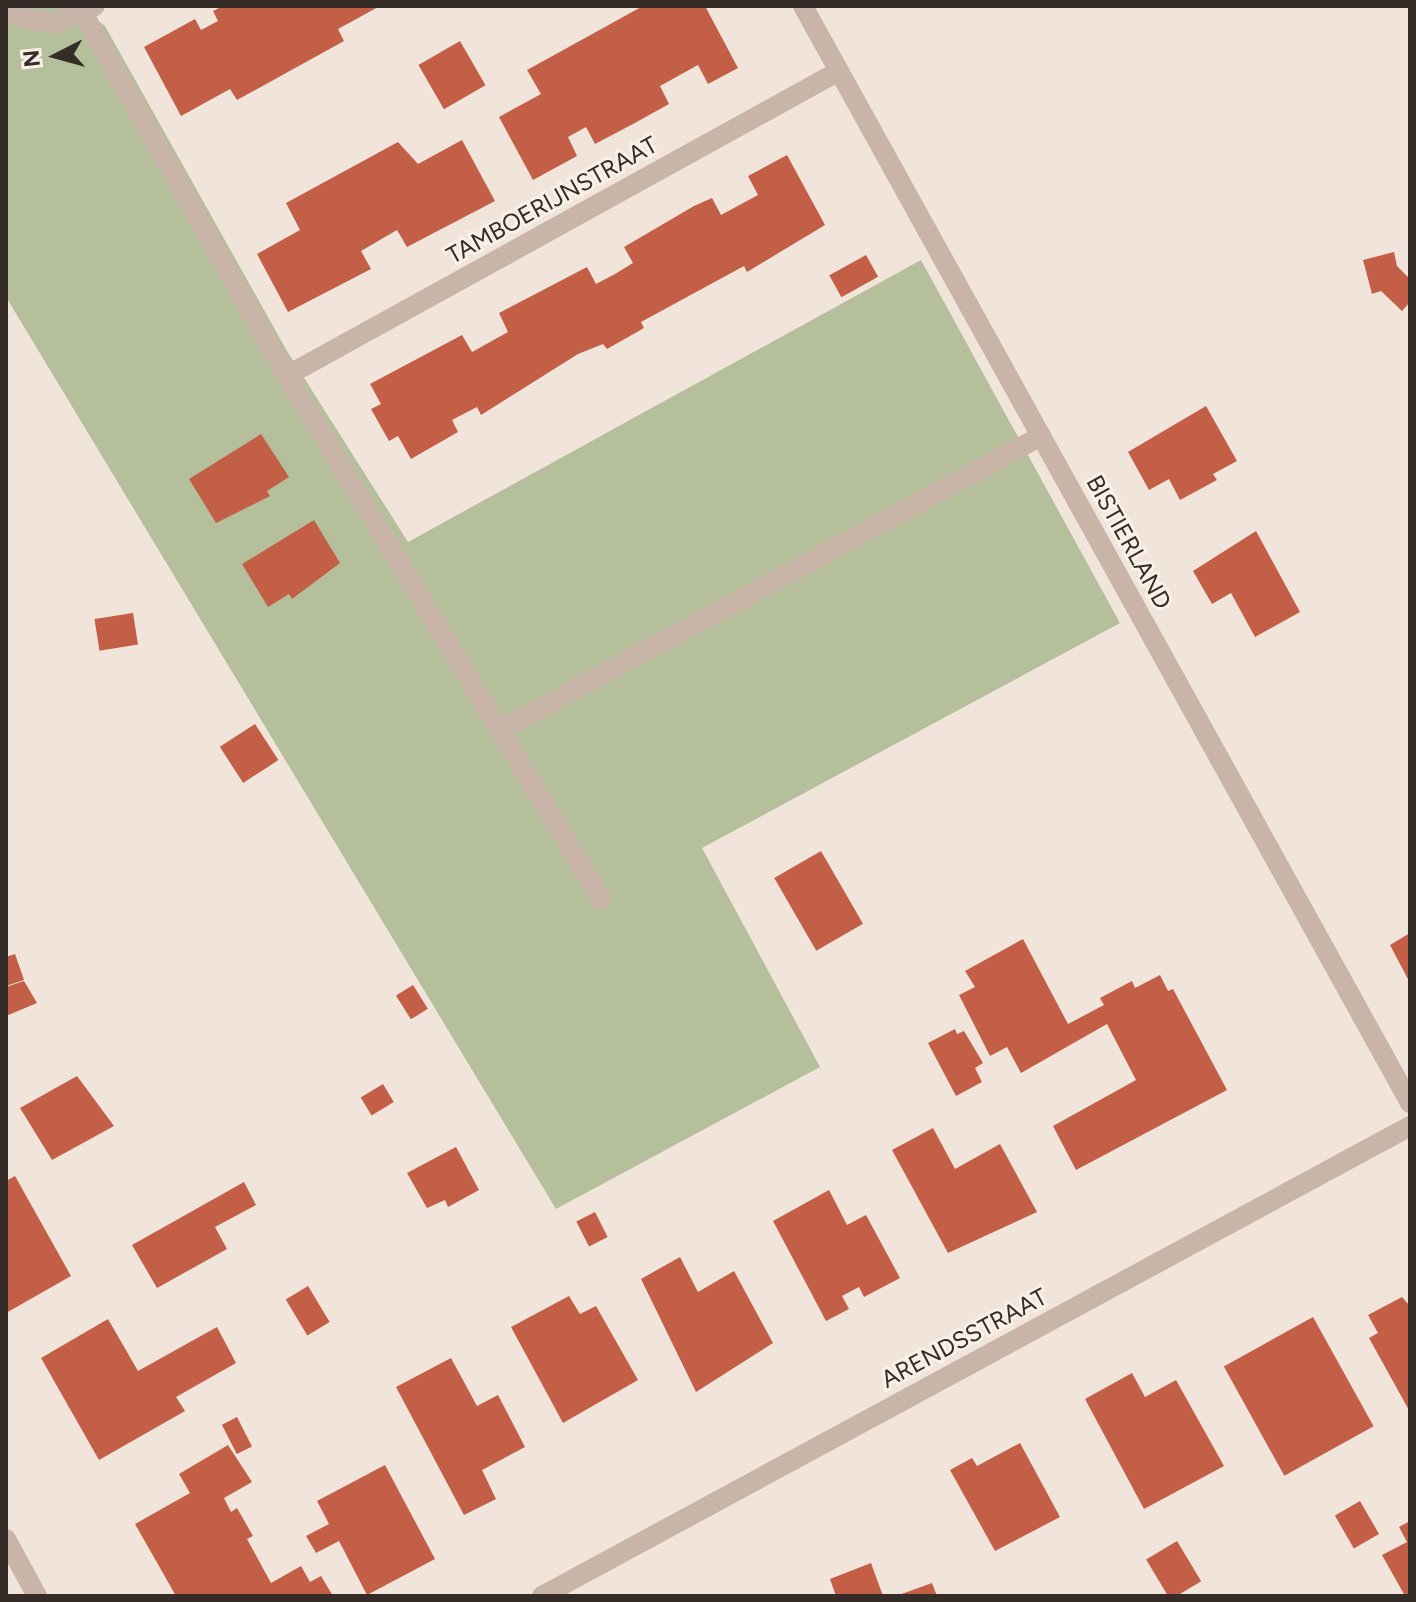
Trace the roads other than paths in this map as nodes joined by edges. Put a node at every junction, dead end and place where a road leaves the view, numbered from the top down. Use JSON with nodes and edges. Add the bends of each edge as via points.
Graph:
{"nodes":[{"id":1,"x":803,"y":6,"type":"edge"},
{"id":2,"x":6,"y":9,"type":"edge"},
{"id":3,"x":89,"y":10,"type":"edge"},
{"id":4,"x":839,"y":71,"type":"junction"},
{"id":5,"x":290,"y":374,"type":"junction"},
{"id":6,"x":1041,"y":436,"type":"junction"},
{"id":7,"x":500,"y":730,"type":"junction"},
{"id":8,"x":601,"y":899,"type":"dead end"},
{"id":9,"x":1410,"y":1103,"type":"edge"},
{"id":10,"x":1410,"y":1126,"type":"edge"},
{"id":11,"x":6,"y":1539,"type":"edge"},
{"id":12,"x":581,"y":1586,"type":"edge"},
{"id":13,"x":37,"y":1596,"type":"edge"},
{"id":14,"x":542,"y":1596,"type":"edge"}],
"edges":[{"from":1,"to":4,"type":"street","name":"BISTIERLAND"},
{"from":2,"to":3,"type":"street","via":[[21,18],[53,23]]},
{"from":3,"to":5,"type":"street","via":[[277,359]]},
{"from":4,"to":5,"type":"street","name":"TAMBOERIJNSTRAAT"},
{"from":4,"to":6,"type":"street","name":"BISTIERLAND"},
{"from":5,"to":7,"type":"street"},
{"from":6,"to":7,"type":"street"},
{"from":6,"to":9,"type":"street","name":"BISTIERLAND"},
{"from":7,"to":8,"type":"street"},
{"from":10,"to":12,"type":"street","name":"ARENDSSTRAAT"},
{"from":11,"to":13,"type":"street"},
{"from":12,"to":14,"type":"street","name":"ARENDSSTRAAT"}]}
